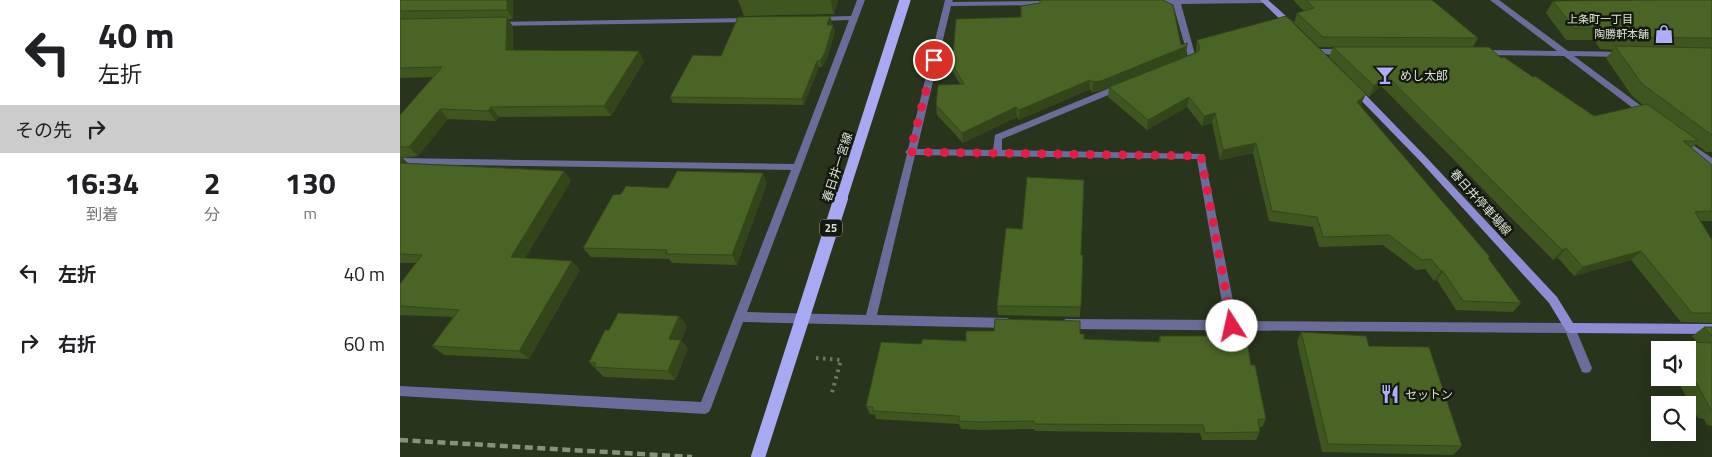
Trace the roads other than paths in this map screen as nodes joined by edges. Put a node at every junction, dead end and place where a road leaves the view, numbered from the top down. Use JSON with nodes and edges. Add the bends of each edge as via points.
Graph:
{"nodes":[{"id":1,"x":861,"y":0,"type":"edge"},
{"id":2,"x":905,"y":0,"type":"edge"},
{"id":3,"x":1264,"y":0,"type":"edge"},
{"id":4,"x":1494,"y":0,"type":"edge"},
{"id":5,"x":948,"y":2,"type":"edge"},
{"id":6,"x":1146,"y":2,"type":"edge"},
{"id":7,"x":1176,"y":2,"type":"junction"},
{"id":8,"x":1057,"y":3,"type":"edge"},
{"id":9,"x":854,"y":18,"type":"junction"},
{"id":10,"x":804,"y":19,"type":"edge"},
{"id":11,"x":755,"y":20,"type":"edge"},
{"id":12,"x":489,"y":24,"type":"edge"},
{"id":13,"x":1299,"y":33,"type":"edge"},
{"id":14,"x":1316,"y":49,"type":"joint"},
{"id":15,"x":1349,"y":52,"type":"edge"},
{"id":16,"x":1476,"y":53,"type":"edge"},
{"id":17,"x":1564,"y":53,"type":"junction"},
{"id":18,"x":1633,"y":54,"type":"edge"},
{"id":19,"x":1332,"y":65,"type":"edge"},
{"id":20,"x":1173,"y":66,"type":"edge"},
{"id":21,"x":1346,"y":79,"type":"edge"},
{"id":22,"x":1127,"y":85,"type":"edge"},
{"id":23,"x":1657,"y":122,"type":"edge"},
{"id":24,"x":1672,"y":133,"type":"edge"},
{"id":25,"x":910,"y":152,"type":"junction"},
{"id":26,"x":996,"y":153,"type":"junction"},
{"id":27,"x":400,"y":161,"type":"edge"},
{"id":28,"x":1711,"y":162,"type":"edge"},
{"id":29,"x":798,"y":167,"type":"junction"},
{"id":30,"x":740,"y":317,"type":"junction"},
{"id":31,"x":870,"y":321,"type":"junction"},
{"id":32,"x":1017,"y":323,"type":"edge"},
{"id":33,"x":1056,"y":324,"type":"edge"},
{"id":34,"x":1232,"y":326,"type":"junction"},
{"id":35,"x":1570,"y":328,"type":"junction"},
{"id":36,"x":1712,"y":329,"type":"edge"},
{"id":37,"x":1586,"y":368,"type":"dead end"},
{"id":38,"x":400,"y":391,"type":"edge"},
{"id":39,"x":758,"y":457,"type":"edge"}],
"edges":[{"from":1,"to":9,"type":"street"},
{"from":2,"to":39,"type":"main road","name":"春日井一宮線","number":"25","bridge":true},
{"from":3,"to":7,"type":"street"},
{"from":3,"to":13,"type":"main road"},
{"from":4,"to":17,"type":"street"},
{"from":5,"to":8,"type":"street"},
{"from":5,"to":25,"type":"street"},
{"from":6,"to":7,"type":"street"},
{"from":7,"to":20,"type":"street","via":[[1192,58]]},
{"from":9,"to":10,"type":"street"},
{"from":9,"to":29,"type":"street"},
{"from":11,"to":12,"type":"street"},
{"from":14,"to":15,"type":"street"},
{"from":14,"to":19,"type":"main road"},
{"from":16,"to":17,"type":"street"},
{"from":17,"to":18,"type":"street"},
{"from":17,"to":23,"type":"street"},
{"from":21,"to":35,"type":"main road","name":"春日井停車場線","via":[[1553,300]]},
{"from":22,"to":26,"type":"street","via":[[998,137]]},
{"from":24,"to":28,"type":"street"},
{"from":25,"to":26,"type":"street"},
{"from":25,"to":31,"type":"street"},
{"from":26,"to":34,"type":"street","via":[[1201,156]]},
{"from":27,"to":29,"type":"street"},
{"from":29,"to":30,"type":"street"},
{"from":30,"to":31,"type":"street"},
{"from":30,"to":38,"type":"street","via":[[705,408]]},
{"from":31,"to":32,"type":"street"},
{"from":33,"to":34,"type":"street"},
{"from":34,"to":35,"type":"street"},
{"from":35,"to":36,"type":"main road"},
{"from":35,"to":37,"type":"street"}]}
